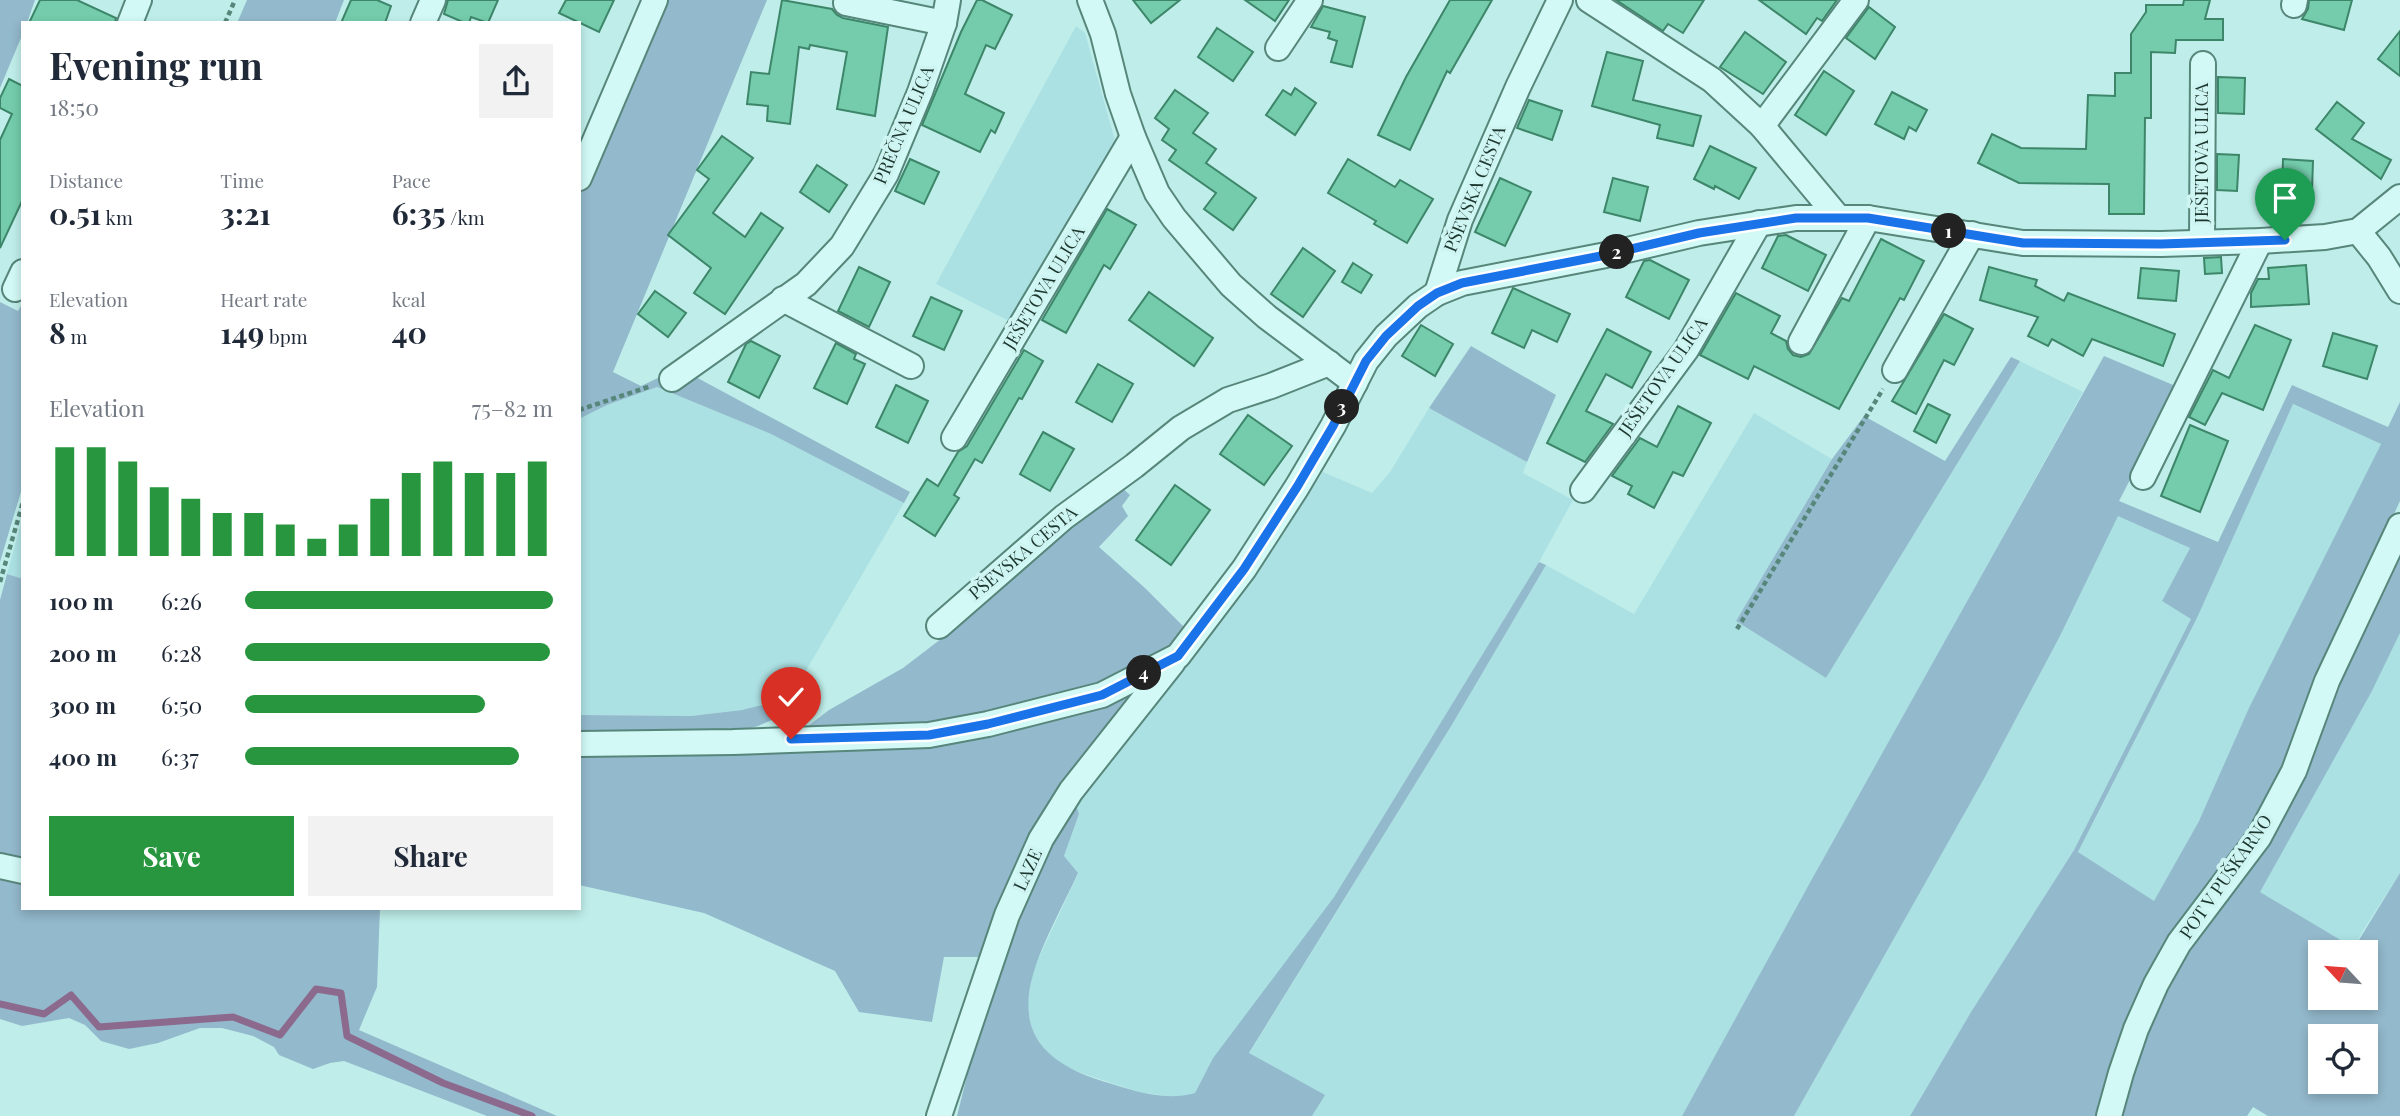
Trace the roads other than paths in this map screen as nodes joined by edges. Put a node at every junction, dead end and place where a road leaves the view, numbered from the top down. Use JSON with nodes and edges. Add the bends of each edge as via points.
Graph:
{"nodes":[{"id":1,"x":139,"y":0,"type":"edge"},
{"id":2,"x":433,"y":0,"type":"edge"},
{"id":3,"x":654,"y":0,"type":"edge"},
{"id":4,"x":1090,"y":0,"type":"edge"},
{"id":5,"x":1310,"y":0,"type":"edge"},
{"id":6,"x":1560,"y":0,"type":"edge"},
{"id":7,"x":1589,"y":0,"type":"edge"},
{"id":8,"x":1857,"y":0,"type":"edge"},
{"id":9,"x":846,"y":3,"type":"dead end"},
{"id":10,"x":946,"y":11,"type":"edge"},
{"id":11,"x":131,"y":21,"type":"edge"},
{"id":12,"x":424,"y":21,"type":"edge"},
{"id":13,"x":1278,"y":48,"type":"dead end"},
{"id":14,"x":2203,"y":64,"type":"dead end"},
{"id":15,"x":1762,"y":126,"type":"junction"},
{"id":16,"x":1133,"y":137,"type":"junction"},
{"id":17,"x":581,"y":173,"type":"edge"},
{"id":18,"x":2400,"y":197,"type":"edge"},
{"id":19,"x":1837,"y":216,"type":"junction"},
{"id":20,"x":1868,"y":218,"type":"junction"},
{"id":21,"x":1759,"y":223,"type":"junction"},
{"id":22,"x":2358,"y":231,"type":"junction"},
{"id":23,"x":1972,"y":234,"type":"junction"},
{"id":24,"x":2260,"y":241,"type":"junction"},
{"id":25,"x":2202,"y":242,"type":"junction"},
{"id":26,"x":2400,"y":290,"type":"edge"},
{"id":27,"x":1437,"y":293,"type":"junction"},
{"id":28,"x":783,"y":299,"type":"junction"},
{"id":29,"x":1801,"y":342,"type":"dead end"},
{"id":30,"x":1329,"y":363,"type":"junction"},
{"id":31,"x":911,"y":366,"type":"dead end"},
{"id":32,"x":1895,"y":370,"type":"road end"},
{"id":33,"x":672,"y":379,"type":"road end"},
{"id":34,"x":1354,"y":383,"type":"junction"},
{"id":35,"x":954,"y":438,"type":"dead end"},
{"id":36,"x":2143,"y":477,"type":"dead end"},
{"id":37,"x":1583,"y":490,"type":"dead end"},
{"id":38,"x":2400,"y":526,"type":"edge"},
{"id":39,"x":939,"y":626,"type":"dead end"},
{"id":40,"x":1178,"y":656,"type":"junction"},
{"id":41,"x":581,"y":744,"type":"edge"},
{"id":42,"x":0,"y":866,"type":"edge"},
{"id":43,"x":21,"y":871,"type":"edge"},
{"id":44,"x":939,"y":1116,"type":"edge"},
{"id":45,"x":2109,"y":1116,"type":"edge"}],
"edges":[{"from":1,"to":11,"type":"street"},
{"from":2,"to":12,"type":"street"},
{"from":3,"to":17,"type":"street"},
{"from":4,"to":16,"type":"street"},
{"from":5,"to":13,"type":"street"},
{"from":6,"to":27,"type":"street","name":"PŠEVSKA CESTA","via":[[1460,220]]},
{"from":7,"to":15,"type":"street","via":[[1712,80]]},
{"from":8,"to":15,"type":"street"},
{"from":9,"to":10,"type":"street"},
{"from":10,"to":28,"type":"street","name":"PREČNA ULICA","via":[[920,92],[886,174],[842,246],[806,284]]},
{"from":14,"to":25,"type":"street","name":"JEŠETOVA ULICA"},
{"from":15,"to":19,"type":"street"},
{"from":16,"to":30,"type":"street","via":[[1157,193],[1231,285]]},
{"from":16,"to":35,"type":"street","name":"JEŠETOVA ULICA"},
{"from":18,"to":22,"type":"street","name":"JEŠETOVA ULICA"},
{"from":19,"to":20,"type":"street","name":"JEŠETOVA ULICA"},
{"from":19,"to":21,"type":"street","name":"JEŠETOVA ULICA"},
{"from":20,"to":23,"type":"street","name":"JEŠETOVA ULICA"},
{"from":20,"to":29,"type":"street"},
{"from":21,"to":27,"type":"street","name":"JEŠETOVA ULICA","via":[[1462,283]]},
{"from":21,"to":37,"type":"street","name":"JEŠETOVA ULICA","via":[[1686,350]]},
{"from":22,"to":24,"type":"street","name":"JEŠETOVA ULICA"},
{"from":22,"to":26,"type":"street"},
{"from":23,"to":25,"type":"street","name":"JEŠETOVA ULICA","via":[[2023,243]]},
{"from":23,"to":32,"type":"street"},
{"from":24,"to":25,"type":"street","name":"JEŠETOVA ULICA"},
{"from":24,"to":36,"type":"street"},
{"from":27,"to":34,"type":"street","via":[[1386,336]]},
{"from":28,"to":31,"type":"street"},
{"from":28,"to":33,"type":"street","name":"PREČNA ULICA"},
{"from":30,"to":34,"type":"street"},
{"from":30,"to":39,"type":"street","name":"PŠEVSKA CESTA","via":[[1228,400],[1181,428],[1064,517]]},
{"from":34,"to":40,"type":"street","via":[[1297,487],[1244,569]]},
{"from":38,"to":45,"type":"street","name":"POT V PUŠKARNO","via":[[2327,681],[2294,771],[2259,837],[2179,943],[2156,984],[2132,1040]]},
{"from":40,"to":41,"type":"street","via":[[1102,695],[929,735]]},
{"from":40,"to":44,"type":"street","name":"LAZE","via":[[1071,791],[1041,839],[1007,915]]},
{"from":42,"to":43,"type":"street"}]}
